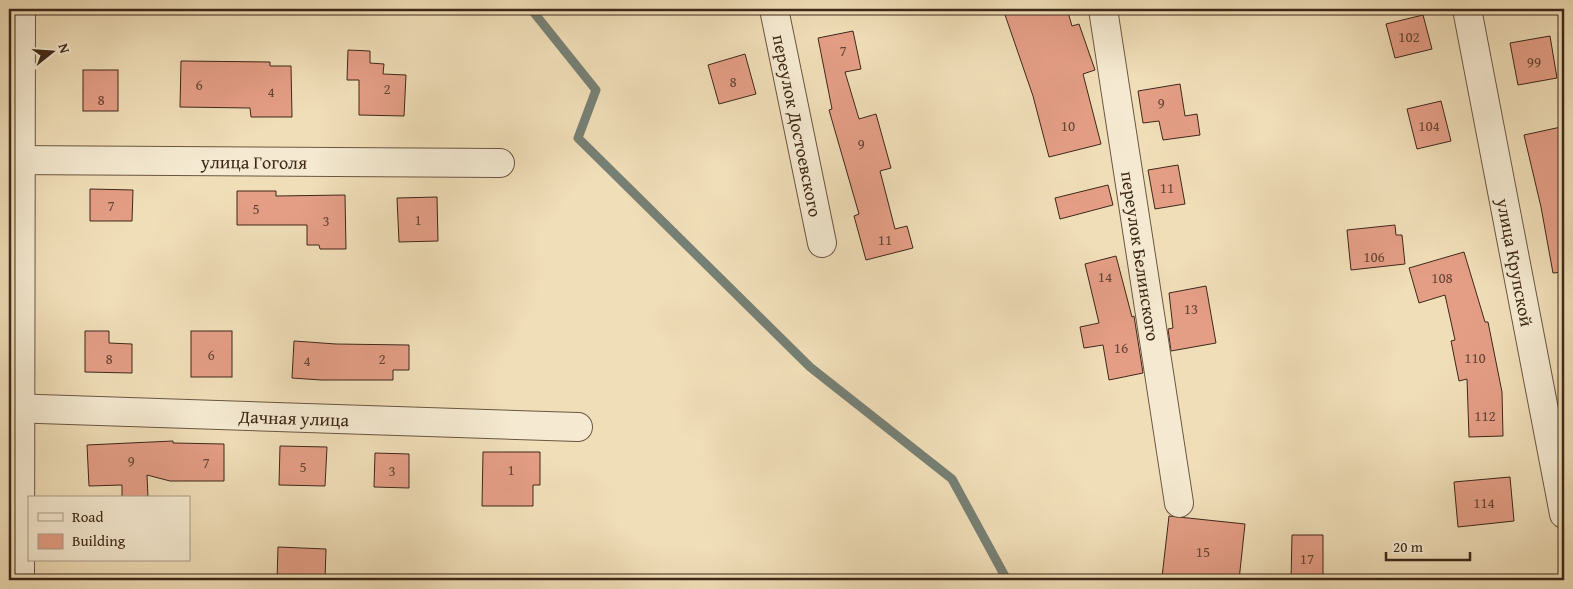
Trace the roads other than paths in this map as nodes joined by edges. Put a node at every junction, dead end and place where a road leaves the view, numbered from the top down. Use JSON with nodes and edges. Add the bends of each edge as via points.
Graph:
{"nodes":[{"id":1,"x":21,"y":9,"type":"edge"},
{"id":2,"x":774,"y":9,"type":"edge"},
{"id":3,"x":1103,"y":9,"type":"edge"},
{"id":4,"x":1467,"y":9,"type":"edge"},
{"id":5,"x":15,"y":160,"type":"edge"},
{"id":6,"x":500,"y":164,"type":"dead end"},
{"id":7,"x":822,"y":242,"type":"dead end"},
{"id":8,"x":15,"y":409,"type":"edge"},
{"id":9,"x":578,"y":427,"type":"dead end"},
{"id":10,"x":1179,"y":503,"type":"dead end"},
{"id":11,"x":1564,"y":514,"type":"edge"},
{"id":12,"x":20,"y":580,"type":"edge"}],
"edges":[{"from":1,"to":5,"type":"street"},
{"from":2,"to":7,"type":"street","name":"переулок Достоевского"},
{"from":3,"to":10,"type":"street","name":"переулок Белинского"},
{"from":4,"to":11,"type":"street","name":"улица Крупской"},
{"from":5,"to":6,"type":"street","name":"улица Гоголя"},
{"from":5,"to":8,"type":"street"},
{"from":8,"to":9,"type":"street","name":"Дачная улица"},
{"from":8,"to":12,"type":"street"}]}
